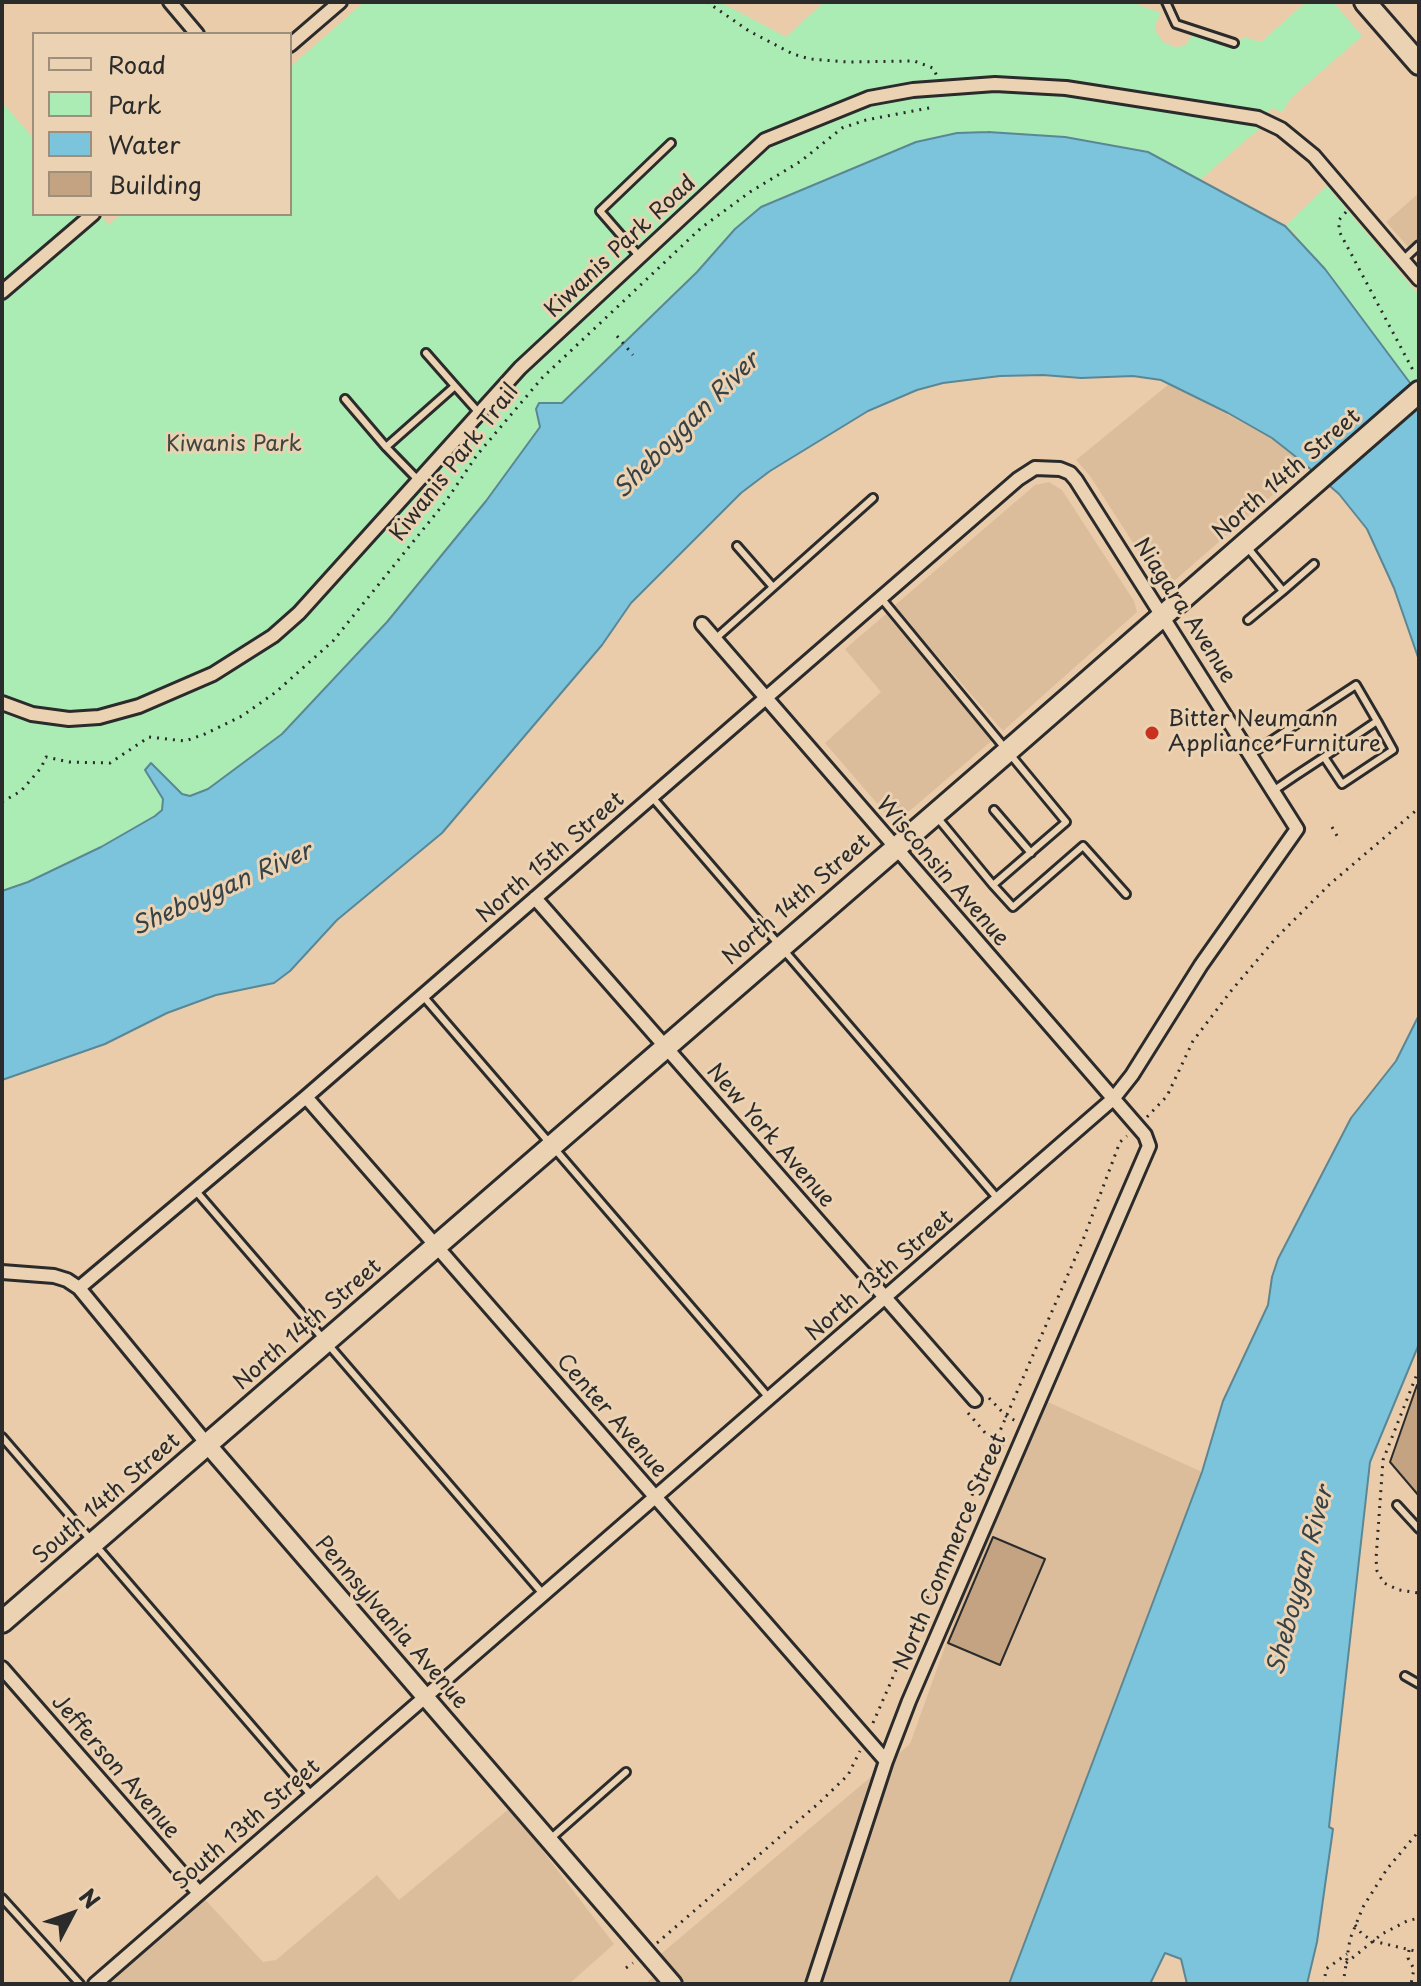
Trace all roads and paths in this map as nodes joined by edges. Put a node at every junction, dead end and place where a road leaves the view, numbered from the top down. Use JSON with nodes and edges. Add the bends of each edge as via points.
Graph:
{"nodes":[{"id":1,"x":170,"y":2,"type":"edge"},
{"id":2,"x":340,"y":2,"type":"edge"},
{"id":3,"x":707,"y":2,"type":"edge"},
{"id":4,"x":1166,"y":2,"type":"edge"},
{"id":5,"x":1365,"y":2,"type":"edge"},
{"id":6,"x":195,"y":32,"type":"edge"},
{"id":7,"x":292,"y":43,"type":"edge"},
{"id":8,"x":1234,"y":43,"type":"dead end"},
{"id":9,"x":1419,"y":64,"type":"edge"},
{"id":10,"x":942,"y":87,"type":"junction"},
{"id":11,"x":934,"y":107,"type":"dead end"},
{"id":12,"x":671,"y":143,"type":"dead end"},
{"id":13,"x":1355,"y":204,"type":"junction"},
{"id":14,"x":91,"y":216,"type":"edge"},
{"id":15,"x":1419,"y":245,"type":"edge"},
{"id":16,"x":640,"y":257,"type":"junction"},
{"id":17,"x":1403,"y":260,"type":"junction"},
{"id":18,"x":1419,"y":279,"type":"edge"},
{"id":19,"x":2,"y":292,"type":"edge"},
{"id":20,"x":617,"y":336,"type":"dead end"},
{"id":21,"x":426,"y":353,"type":"dead end"},
{"id":22,"x":633,"y":355,"type":"dead end"},
{"id":23,"x":1419,"y":379,"type":"edge"},
{"id":24,"x":455,"y":386,"type":"junction"},
{"id":25,"x":1419,"y":392,"type":"edge"},
{"id":26,"x":345,"y":399,"type":"dead end"},
{"id":27,"x":480,"y":414,"type":"junction"},
{"id":28,"x":386,"y":447,"type":"junction"},
{"id":29,"x":1052,"y":467,"type":"joint"},
{"id":30,"x":420,"y":482,"type":"junction"},
{"id":31,"x":873,"y":498,"type":"dead end"},
{"id":32,"x":1245,"y":544,"type":"junction"},
{"id":33,"x":737,"y":546,"type":"dead end"},
{"id":34,"x":1314,"y":564,"type":"dead end"},
{"id":35,"x":773,"y":587,"type":"junction"},
{"id":36,"x":1283,"y":591,"type":"junction"},
{"id":37,"x":881,"y":598,"type":"junction"},
{"id":38,"x":1163,"y":615,"type":"junction"},
{"id":39,"x":1248,"y":620,"type":"dead end"},
{"id":40,"x":702,"y":624,"type":"dead end"},
{"id":41,"x":714,"y":640,"type":"junction"},
{"id":42,"x":765,"y":698,"type":"junction"},
{"id":43,"x":2,"y":703,"type":"edge"},
{"id":44,"x":1377,"y":721,"type":"junction"},
{"id":45,"x":1008,"y":751,"type":"junction"},
{"id":46,"x":1251,"y":754,"type":"junction"},
{"id":47,"x":1324,"y":757,"type":"junction"},
{"id":48,"x":1273,"y":791,"type":"junction"},
{"id":49,"x":651,"y":796,"type":"junction"},
{"id":50,"x":2,"y":802,"type":"edge"},
{"id":51,"x":1419,"y":808,"type":"edge"},
{"id":52,"x":994,"y":810,"type":"dead end"},
{"id":53,"x":933,"y":813,"type":"junction"},
{"id":54,"x":1332,"y":827,"type":"dead end"},
{"id":55,"x":1297,"y":829,"type":"joint"},
{"id":56,"x":1340,"y":841,"type":"dead end"},
{"id":57,"x":894,"y":847,"type":"junction"},
{"id":58,"x":1031,"y":853,"type":"junction"},
{"id":59,"x":993,"y":885,"type":"junction"},
{"id":60,"x":1126,"y":894,"type":"dead end"},
{"id":61,"x":535,"y":898,"type":"junction"},
{"id":62,"x":780,"y":946,"type":"junction"},
{"id":63,"x":423,"y":996,"type":"junction"},
{"id":64,"x":665,"y":1047,"type":"junction"},
{"id":65,"x":306,"y":1097,"type":"junction"},
{"id":66,"x":1113,"y":1099,"type":"junction"},
{"id":67,"x":1138,"y":1126,"type":"junction"},
{"id":68,"x":551,"y":1146,"type":"junction"},
{"id":69,"x":1149,"y":1146,"type":"joint"},
{"id":70,"x":195,"y":1190,"type":"junction"},
{"id":71,"x":998,"y":1199,"type":"junction"},
{"id":72,"x":436,"y":1246,"type":"junction"},
{"id":73,"x":2,"y":1272,"type":"edge"},
{"id":74,"x":79,"y":1288,"type":"junction"},
{"id":75,"x":885,"y":1298,"type":"junction"},
{"id":76,"x":326,"y":1342,"type":"junction"},
{"id":77,"x":1419,"y":1369,"type":"edge"},
{"id":78,"x":770,"y":1399,"type":"junction"},
{"id":79,"x":975,"y":1400,"type":"junction"},
{"id":80,"x":1006,"y":1416,"type":"junction"},
{"id":81,"x":1027,"y":1426,"type":"junction"},
{"id":82,"x":2,"y":1437,"type":"edge"},
{"id":83,"x":994,"y":1443,"type":"junction"},
{"id":84,"x":207,"y":1444,"type":"junction"},
{"id":85,"x":1016,"y":1451,"type":"junction"},
{"id":86,"x":656,"y":1498,"type":"junction"},
{"id":87,"x":1397,"y":1505,"type":"dead end"},
{"id":88,"x":1419,"y":1529,"type":"edge"},
{"id":89,"x":94,"y":1543,"type":"junction"},
{"id":90,"x":1419,"y":1593,"type":"edge"},
{"id":91,"x":544,"y":1595,"type":"junction"},
{"id":92,"x":2,"y":1622,"type":"edge"},
{"id":93,"x":2,"y":1668,"type":"edge"},
{"id":94,"x":1405,"y":1676,"type":"dead end"},
{"id":95,"x":1419,"y":1684,"type":"edge"},
{"id":96,"x":426,"y":1697,"type":"junction"},
{"id":97,"x":866,"y":1738,"type":"junction"},
{"id":98,"x":886,"y":1761,"type":"junction"},
{"id":99,"x":626,"y":1772,"type":"dead end"},
{"id":100,"x":312,"y":1796,"type":"junction"},
{"id":101,"x":1419,"y":1831,"type":"edge"},
{"id":102,"x":549,"y":1840,"type":"junction"},
{"id":103,"x":199,"y":1893,"type":"junction"},
{"id":104,"x":2,"y":1898,"type":"edge"},
{"id":105,"x":1419,"y":1918,"type":"edge"},
{"id":106,"x":1355,"y":1925,"type":"junction"},
{"id":107,"x":1375,"y":1942,"type":"junction"},
{"id":108,"x":1409,"y":1950,"type":"junction"},
{"id":109,"x":646,"y":1952,"type":"junction"},
{"id":110,"x":1419,"y":1952,"type":"edge"},
{"id":111,"x":1347,"y":1954,"type":"junction"},
{"id":112,"x":1346,"y":1963,"type":"junction"},
{"id":113,"x":80,"y":1984,"type":"edge"},
{"id":114,"x":95,"y":1984,"type":"edge"},
{"id":115,"x":673,"y":1984,"type":"edge"},
{"id":116,"x":813,"y":1984,"type":"edge"},
{"id":117,"x":1324,"y":1984,"type":"edge"},
{"id":118,"x":1343,"y":1984,"type":"edge"},
{"id":119,"x":1411,"y":1984,"type":"edge"}],
"edges":[{"from":1,"to":6,"type":"street"},
{"from":2,"to":7,"type":"street"},
{"from":3,"to":10,"type":"path","via":[[793,54],[848,62],[914,61],[933,68]]},
{"from":4,"to":8,"type":"lane","via":[[1176,24]]},
{"from":5,"to":9,"type":"main road"},
{"from":10,"to":13,"type":"street","name":"Kiwanis Park Road","via":[[1066,88],[1258,118],[1298,141]]},
{"from":10,"to":16,"type":"street","name":"Kiwanis Park Road","via":[[869,98],[765,140]]},
{"from":11,"to":50,"type":"path","name":"Kiwanis Park Trail","via":[[842,128],[701,228],[542,378],[333,641],[267,699],[190,740],[149,737],[110,763],[46,757],[21,791]]},
{"from":12,"to":16,"type":"lane","via":[[600,211]]},
{"from":13,"to":17,"type":"street","name":"Kiwanis Park Road"},
{"from":13,"to":23,"type":"path","via":[[1339,220],[1339,231]]},
{"from":14,"to":19,"type":"street"},
{"from":15,"to":17,"type":"lane"},
{"from":16,"to":27,"type":"street","name":"Kiwanis Park Road","via":[[520,368]]},
{"from":17,"to":18,"type":"street","name":"Kiwanis Park Road"},
{"from":20,"to":22,"type":"path"},
{"from":21,"to":24,"type":"lane"},
{"from":24,"to":27,"type":"lane"},
{"from":24,"to":28,"type":"lane"},
{"from":25,"to":32,"type":"main road","name":"North 14th Street"},
{"from":26,"to":28,"type":"lane"},
{"from":27,"to":30,"type":"street","name":"Kiwanis Park Road"},
{"from":28,"to":30,"type":"lane"},
{"from":29,"to":37,"type":"street","name":"North 15th Street","via":[[1026,473]]},
{"from":29,"to":38,"type":"street","name":"Niagara Avenue","via":[[1074,478]]},
{"from":30,"to":43,"type":"street","name":"Kiwanis Park Road","via":[[299,613],[213,674],[139,706],[87,718],[32,714]]},
{"from":31,"to":35,"type":"lane"},
{"from":32,"to":36,"type":"lane"},
{"from":32,"to":38,"type":"main road","name":"North 14th Street"},
{"from":33,"to":35,"type":"lane"},
{"from":34,"to":36,"type":"lane"},
{"from":35,"to":41,"type":"lane"},
{"from":36,"to":39,"type":"lane"},
{"from":37,"to":42,"type":"street","name":"North 15th Street"},
{"from":37,"to":45,"type":"lane"},
{"from":38,"to":45,"type":"main road","name":"North 14th Street"},
{"from":38,"to":46,"type":"street","name":"Niagara Avenue"},
{"from":40,"to":41,"type":"street","name":"Wisconsin Avenue"},
{"from":41,"to":42,"type":"street","name":"Wisconsin Avenue"},
{"from":42,"to":49,"type":"street","name":"North 15th Street"},
{"from":42,"to":57,"type":"street","name":"Wisconsin Avenue"},
{"from":44,"to":46,"type":"lane","via":[[1356,685]]},
{"from":44,"to":47,"type":"lane"},
{"from":44,"to":47,"type":"lane","via":[[1393,750],[1355,776],[1342,784]]},
{"from":45,"to":53,"type":"main road","name":"North 14th Street"},
{"from":45,"to":58,"type":"lane","via":[[1066,822]]},
{"from":46,"to":48,"type":"street","name":"Niagara Avenue"},
{"from":47,"to":48,"type":"lane"},
{"from":48,"to":55,"type":"street","name":"Niagara Avenue"},
{"from":49,"to":61,"type":"street","name":"North 15th Street"},
{"from":49,"to":62,"type":"lane"},
{"from":51,"to":67,"type":"path","via":[[1276,938],[1193,1041],[1167,1096]]},
{"from":52,"to":58,"type":"lane"},
{"from":53,"to":57,"type":"main road","name":"North 14th Street"},
{"from":53,"to":59,"type":"lane"},
{"from":54,"to":56,"type":"path"},
{"from":55,"to":66,"type":"street","name":"North 13th Street"},
{"from":57,"to":62,"type":"main road","name":"North 14th Street"},
{"from":57,"to":66,"type":"street","name":"Wisconsin Avenue"},
{"from":58,"to":59,"type":"lane"},
{"from":59,"to":60,"type":"lane","via":[[1013,907],[1083,846]]},
{"from":61,"to":63,"type":"street","name":"North 15th Street"},
{"from":61,"to":64,"type":"street","name":"New York Avenue"},
{"from":62,"to":64,"type":"main road","name":"North 14th Street"},
{"from":62,"to":71,"type":"lane"},
{"from":63,"to":65,"type":"street","name":"North 15th Street"},
{"from":63,"to":68,"type":"lane"},
{"from":64,"to":68,"type":"main road","name":"North 14th Street"},
{"from":64,"to":75,"type":"street","name":"New York Avenue"},
{"from":65,"to":70,"type":"street","name":"North 15th Street"},
{"from":65,"to":72,"type":"street","name":"Center Avenue"},
{"from":66,"to":67,"type":"street","name":"Wisconsin Avenue"},
{"from":66,"to":71,"type":"street","name":"North 13th Street"},
{"from":67,"to":69,"type":"street","name":"Wisconsin Avenue"},
{"from":67,"to":80,"type":"path","via":[[1120,1142]]},
{"from":68,"to":72,"type":"main road","name":"North 14th Street"},
{"from":68,"to":78,"type":"lane"},
{"from":69,"to":81,"type":"street","name":"North Commerce Street"},
{"from":70,"to":74,"type":"street","name":"North 15th Street"},
{"from":70,"to":76,"type":"lane"},
{"from":71,"to":75,"type":"street","name":"North 13th Street"},
{"from":72,"to":76,"type":"main road","name":"North 14th Street"},
{"from":72,"to":86,"type":"street","name":"Center Avenue"},
{"from":73,"to":74,"type":"street","via":[[54,1276]]},
{"from":74,"to":84,"type":"street","name":"Pennsylvania Avenue"},
{"from":75,"to":78,"type":"street","name":"North 13th Street"},
{"from":75,"to":79,"type":"street","name":"New York Avenue"},
{"from":76,"to":84,"type":"main road","name":"North 14th Street"},
{"from":76,"to":91,"type":"lane"},
{"from":77,"to":90,"type":"path","via":[[1383,1460],[1376,1559],[1384,1583]]},
{"from":78,"to":86,"type":"street","name":"North 13th Street"},
{"from":79,"to":80,"type":"path","via":[[982,1391]]},
{"from":79,"to":83,"type":"path","via":[[967,1412]]},
{"from":80,"to":81,"type":"path"},
{"from":80,"to":83,"type":"path"},
{"from":81,"to":85,"type":"street","name":"North Commerce Street"},
{"from":82,"to":89,"type":"lane"},
{"from":83,"to":85,"type":"path"},
{"from":83,"to":97,"type":"path"},
{"from":84,"to":89,"type":"main road","name":"South 14th Street"},
{"from":84,"to":96,"type":"street","name":"Pennsylvania Avenue"},
{"from":85,"to":98,"type":"street","name":"North Commerce Street"},
{"from":86,"to":91,"type":"street","name":"North 13th Street"},
{"from":86,"to":97,"type":"street","name":"Center Avenue"},
{"from":87,"to":88,"type":"lane"},
{"from":89,"to":92,"type":"main road","name":"South 14th Street"},
{"from":89,"to":100,"type":"lane"},
{"from":91,"to":96,"type":"street","name":"North 13th Street"},
{"from":93,"to":103,"type":"street","name":"Jefferson Avenue"},
{"from":94,"to":95,"type":"lane"},
{"from":96,"to":100,"type":"street","name":"South 13th Street"},
{"from":96,"to":102,"type":"street","name":"Pennsylvania Avenue"},
{"from":97,"to":98,"type":"street","name":"Center Avenue"},
{"from":97,"to":109,"type":"path","via":[[848,1775]]},
{"from":98,"to":116,"type":"street","name":"North Commerce Street"},
{"from":99,"to":102,"type":"lane"},
{"from":100,"to":103,"type":"street","name":"South 13th Street"},
{"from":101,"to":106,"type":"path","via":[[1373,1888]]},
{"from":102,"to":109,"type":"street","name":"Pennsylvania Avenue"},
{"from":103,"to":114,"type":"street","name":"South 13th Street"},
{"from":104,"to":113,"type":"lane"},
{"from":105,"to":107,"type":"path"},
{"from":106,"to":107,"type":"path"},
{"from":106,"to":111,"type":"path"},
{"from":107,"to":108,"type":"path"},
{"from":107,"to":112,"type":"path"},
{"from":108,"to":110,"type":"path"},
{"from":108,"to":119,"type":"path"},
{"from":109,"to":115,"type":"street","name":"Pennsylvania Avenue"},
{"from":111,"to":112,"type":"path"},
{"from":111,"to":117,"type":"path","via":[[1326,1969]]},
{"from":112,"to":118,"type":"path"}]}
